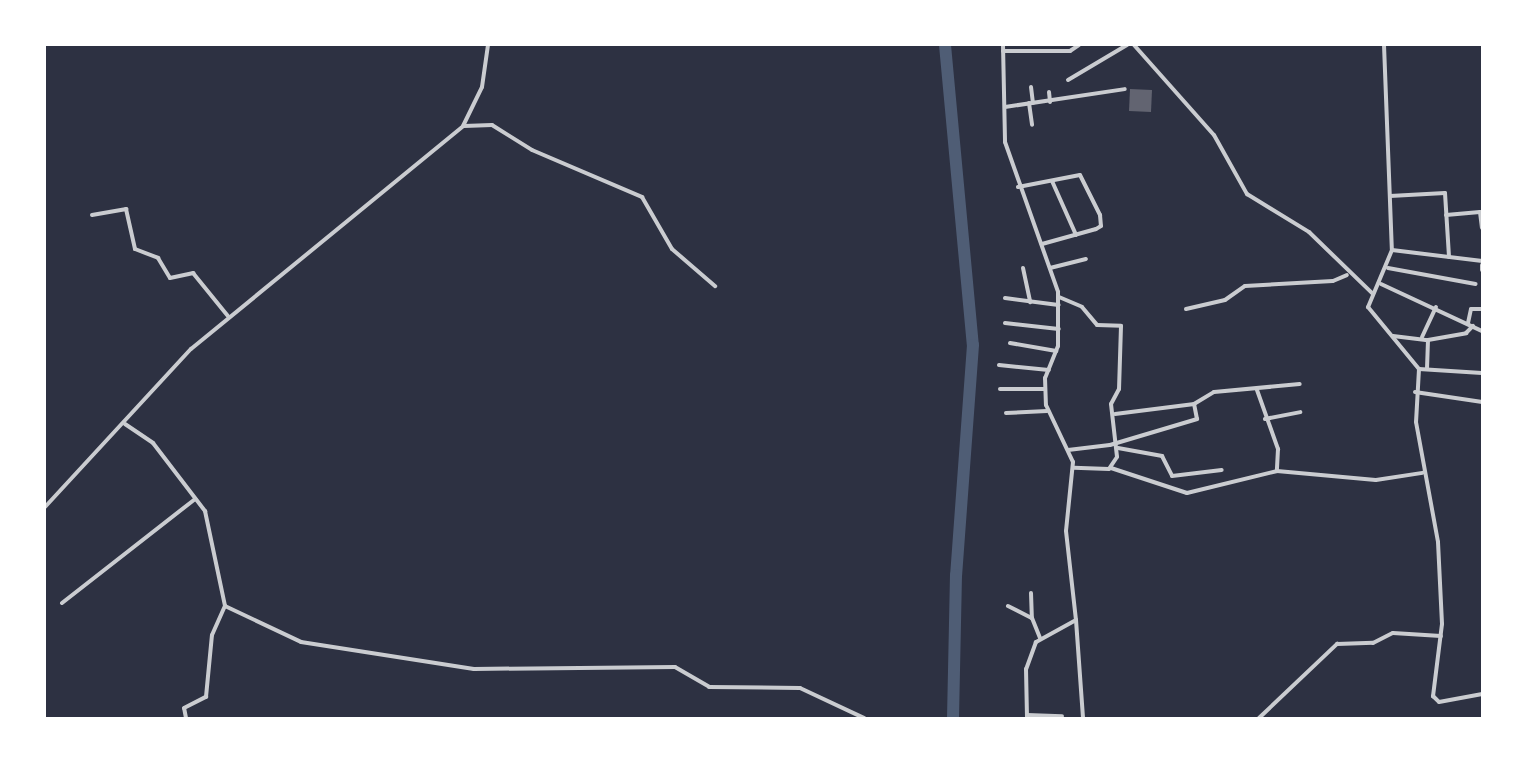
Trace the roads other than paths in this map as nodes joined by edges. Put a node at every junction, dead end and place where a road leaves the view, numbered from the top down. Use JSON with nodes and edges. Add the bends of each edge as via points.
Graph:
{"nodes":[{"id":1,"x":488,"y":45,"type":"edge"},
{"id":2,"x":1003,"y":45,"type":"edge"},
{"id":3,"x":1079,"y":45,"type":"edge"},
{"id":4,"x":1127,"y":45,"type":"edge"},
{"id":5,"x":1134,"y":45,"type":"edge"},
{"id":6,"x":1384,"y":45,"type":"edge"},
{"id":7,"x":1003,"y":51,"type":"junction"},
{"id":8,"x":1068,"y":80,"type":"dead end"},
{"id":9,"x":1031,"y":87,"type":"dead end"},
{"id":10,"x":1125,"y":89,"type":"dead end"},
{"id":11,"x":1049,"y":93,"type":"dead end"},
{"id":12,"x":1050,"y":102,"type":"junction"},
{"id":13,"x":1031,"y":103,"type":"junction"},
{"id":14,"x":1005,"y":107,"type":"junction"},
{"id":15,"x":1032,"y":124,"type":"dead end"},
{"id":16,"x":463,"y":126,"type":"junction"},
{"id":17,"x":1052,"y":181,"type":"junction"},
{"id":18,"x":1018,"y":187,"type":"junction"},
{"id":19,"x":1390,"y":196,"type":"junction"},
{"id":20,"x":92,"y":214,"type":"dead end"},
{"id":21,"x":1446,"y":215,"type":"junction"},
{"id":22,"x":1482,"y":228,"type":"edge"},
{"id":23,"x":1076,"y":235,"type":"junction"},
{"id":24,"x":1042,"y":244,"type":"junction"},
{"id":25,"x":1392,"y":250,"type":"junction"},
{"id":26,"x":1449,"y":257,"type":"junction"},
{"id":27,"x":1086,"y":259,"type":"dead end"},
{"id":28,"x":1482,"y":263,"type":"edge"},
{"id":29,"x":1023,"y":268,"type":"dead end"},
{"id":30,"x":1050,"y":268,"type":"junction"},
{"id":31,"x":1389,"y":268,"type":"junction"},
{"id":32,"x":1482,"y":270,"type":"edge"},
{"id":33,"x":1347,"y":274,"type":"junction"},
{"id":34,"x":1381,"y":284,"type":"junction"},
{"id":35,"x":1476,"y":284,"type":"dead end"},
{"id":36,"x":715,"y":286,"type":"dead end"},
{"id":37,"x":1373,"y":294,"type":"junction"},
{"id":38,"x":1058,"y":296,"type":"junction"},
{"id":39,"x":1005,"y":298,"type":"dead end"},
{"id":40,"x":1030,"y":302,"type":"junction"},
{"id":41,"x":1059,"y":305,"type":"junction"},
{"id":42,"x":1436,"y":307,"type":"junction"},
{"id":43,"x":1186,"y":309,"type":"dead end"},
{"id":44,"x":1482,"y":309,"type":"edge"},
{"id":45,"x":228,"y":316,"type":"junction"},
{"id":46,"x":1005,"y":322,"type":"dead end"},
{"id":47,"x":1468,"y":322,"type":"junction"},
{"id":48,"x":1473,"y":326,"type":"junction"},
{"id":49,"x":1059,"y":329,"type":"junction"},
{"id":50,"x":1482,"y":331,"type":"edge"},
{"id":51,"x":1393,"y":336,"type":"junction"},
{"id":52,"x":1422,"y":337,"type":"junction"},
{"id":53,"x":1428,"y":340,"type":"junction"},
{"id":54,"x":1010,"y":342,"type":"dead end"},
{"id":55,"x":1056,"y":351,"type":"junction"},
{"id":56,"x":999,"y":365,"type":"dead end"},
{"id":57,"x":1419,"y":369,"type":"junction"},
{"id":58,"x":1427,"y":369,"type":"junction"},
{"id":59,"x":1049,"y":370,"type":"junction"},
{"id":60,"x":1482,"y":373,"type":"edge"},
{"id":61,"x":1300,"y":384,"type":"dead end"},
{"id":62,"x":1000,"y":388,"type":"dead end"},
{"id":63,"x":1044,"y":389,"type":"junction"},
{"id":64,"x":1257,"y":390,"type":"junction"},
{"id":65,"x":1414,"y":392,"type":"junction"},
{"id":66,"x":1482,"y":402,"type":"edge"},
{"id":67,"x":1194,"y":404,"type":"junction"},
{"id":68,"x":1047,"y":411,"type":"junction"},
{"id":69,"x":1300,"y":412,"type":"dead end"},
{"id":70,"x":1006,"y":413,"type":"dead end"},
{"id":71,"x":1115,"y":414,"type":"junction"},
{"id":72,"x":1265,"y":419,"type":"junction"},
{"id":73,"x":125,"y":424,"type":"junction"},
{"id":74,"x":1117,"y":441,"type":"junction"},
{"id":75,"x":1118,"y":448,"type":"junction"},
{"id":76,"x":1068,"y":450,"type":"junction"},
{"id":77,"x":1074,"y":468,"type":"junction"},
{"id":78,"x":1110,"y":468,"type":"junction"},
{"id":79,"x":1222,"y":470,"type":"dead end"},
{"id":80,"x":1276,"y":471,"type":"junction"},
{"id":81,"x":1422,"y":472,"type":"junction"},
{"id":82,"x":195,"y":500,"type":"junction"},
{"id":83,"x":45,"y":507,"type":"edge"},
{"id":84,"x":1031,"y":593,"type":"dead end"},
{"id":85,"x":62,"y":603,"type":"dead end"},
{"id":86,"x":225,"y":606,"type":"junction"},
{"id":87,"x":1008,"y":606,"type":"dead end"},
{"id":88,"x":1032,"y":618,"type":"junction"},
{"id":89,"x":1076,"y":620,"type":"junction"},
{"id":90,"x":1441,"y":636,"type":"junction"},
{"id":91,"x":1040,"y":639,"type":"junction"},
{"id":92,"x":1482,"y":694,"type":"edge"},
{"id":93,"x":1062,"y":716,"type":"dead end"},
{"id":94,"x":1027,"y":717,"type":"edge"},
{"id":95,"x":186,"y":718,"type":"edge"},
{"id":96,"x":864,"y":718,"type":"edge"},
{"id":97,"x":1083,"y":718,"type":"edge"},
{"id":98,"x":1259,"y":718,"type":"edge"}],
"edges":[{"from":1,"to":16,"type":"street","via":[[482,87]]},
{"from":2,"to":7,"type":"street"},
{"from":3,"to":7,"type":"street","via":[[1070,51]]},
{"from":4,"to":8,"type":"street"},
{"from":5,"to":33,"type":"street","via":[[1214,135],[1247,194],[1309,232]]},
{"from":6,"to":19,"type":"street"},
{"from":7,"to":14,"type":"street"},
{"from":9,"to":13,"type":"street"},
{"from":10,"to":12,"type":"street"},
{"from":11,"to":12,"type":"street"},
{"from":12,"to":13,"type":"street"},
{"from":13,"to":14,"type":"street"},
{"from":13,"to":15,"type":"street"},
{"from":14,"to":18,"type":"street","via":[[1005,142]]},
{"from":16,"to":36,"type":"street","via":[[492,125],[532,150],[642,197],[672,249]]},
{"from":16,"to":45,"type":"street"},
{"from":17,"to":18,"type":"street"},
{"from":17,"to":23,"type":"street"},
{"from":17,"to":23,"type":"street","via":[[1076,174],[1084,180],[1102,224]]},
{"from":18,"to":24,"type":"street"},
{"from":19,"to":21,"type":"street","via":[[1445,193]]},
{"from":19,"to":25,"type":"street"},
{"from":20,"to":45,"type":"street","via":[[126,209],[135,249],[158,258],[170,278],[193,273]]},
{"from":21,"to":22,"type":"street","via":[[1480,212]]},
{"from":21,"to":26,"type":"street"},
{"from":23,"to":24,"type":"street"},
{"from":24,"to":30,"type":"street"},
{"from":25,"to":26,"type":"street"},
{"from":25,"to":31,"type":"street"},
{"from":26,"to":28,"type":"street"},
{"from":27,"to":30,"type":"street"},
{"from":28,"to":32,"type":"street"},
{"from":29,"to":40,"type":"street"},
{"from":30,"to":38,"type":"street"},
{"from":31,"to":34,"type":"street"},
{"from":31,"to":35,"type":"street"},
{"from":33,"to":37,"type":"street"},
{"from":33,"to":43,"type":"street","via":[[1332,280],[1245,286],[1225,300]]},
{"from":34,"to":37,"type":"street"},
{"from":34,"to":42,"type":"street"},
{"from":37,"to":51,"type":"street","via":[[1370,312]]},
{"from":38,"to":41,"type":"street"},
{"from":38,"to":71,"type":"street","via":[[1082,308],[1097,325],[1121,326],[1119,389],[1111,405]]},
{"from":39,"to":40,"type":"street"},
{"from":40,"to":41,"type":"street"},
{"from":41,"to":49,"type":"street"},
{"from":42,"to":47,"type":"street"},
{"from":42,"to":52,"type":"street"},
{"from":44,"to":47,"type":"street","via":[[1472,309]]},
{"from":45,"to":73,"type":"street"},
{"from":46,"to":49,"type":"street"},
{"from":47,"to":48,"type":"street"},
{"from":48,"to":50,"type":"street"},
{"from":48,"to":53,"type":"street","via":[[1466,333]]},
{"from":49,"to":55,"type":"street"},
{"from":51,"to":52,"type":"street"},
{"from":51,"to":57,"type":"street"},
{"from":52,"to":53,"type":"street"},
{"from":53,"to":58,"type":"street"},
{"from":54,"to":55,"type":"street"},
{"from":55,"to":59,"type":"street"},
{"from":56,"to":59,"type":"street"},
{"from":57,"to":58,"type":"street"},
{"from":57,"to":65,"type":"street"},
{"from":58,"to":60,"type":"street"},
{"from":59,"to":63,"type":"street"},
{"from":61,"to":64,"type":"street"},
{"from":62,"to":63,"type":"street"},
{"from":63,"to":68,"type":"street"},
{"from":64,"to":67,"type":"street","via":[[1214,392]]},
{"from":64,"to":72,"type":"street"},
{"from":65,"to":66,"type":"street"},
{"from":65,"to":81,"type":"street"},
{"from":67,"to":71,"type":"street"},
{"from":67,"to":74,"type":"street","via":[[1197,419]]},
{"from":68,"to":70,"type":"street"},
{"from":68,"to":76,"type":"street"},
{"from":69,"to":72,"type":"street"},
{"from":71,"to":74,"type":"street"},
{"from":72,"to":80,"type":"street","via":[[1279,453]]},
{"from":73,"to":82,"type":"street","via":[[153,443]]},
{"from":73,"to":83,"type":"street"},
{"from":74,"to":75,"type":"street"},
{"from":74,"to":76,"type":"street"},
{"from":75,"to":78,"type":"street"},
{"from":75,"to":79,"type":"street","via":[[1162,456],[1172,476]]},
{"from":76,"to":77,"type":"street"},
{"from":77,"to":78,"type":"street"},
{"from":77,"to":89,"type":"street","via":[[1066,523]]},
{"from":78,"to":80,"type":"street","via":[[1187,494]]},
{"from":80,"to":81,"type":"street","via":[[1376,480]]},
{"from":81,"to":90,"type":"street","via":[[1438,542]]},
{"from":82,"to":85,"type":"street"},
{"from":82,"to":86,"type":"street","via":[[208,521],[212,562]]},
{"from":84,"to":88,"type":"street"},
{"from":86,"to":95,"type":"street","via":[[212,634],[206,697],[184,708]]},
{"from":86,"to":96,"type":"street","via":[[323,649],[474,669],[675,667],[709,687],[800,688]]},
{"from":87,"to":88,"type":"street"},
{"from":88,"to":91,"type":"street"},
{"from":89,"to":91,"type":"street"},
{"from":89,"to":97,"type":"street"},
{"from":90,"to":92,"type":"street","via":[[1433,696],[1439,702]]},
{"from":90,"to":98,"type":"street","via":[[1393,633],[1373,643],[1337,644]]},
{"from":91,"to":94,"type":"street","via":[[1026,669]]},
{"from":93,"to":94,"type":"street"}]}
